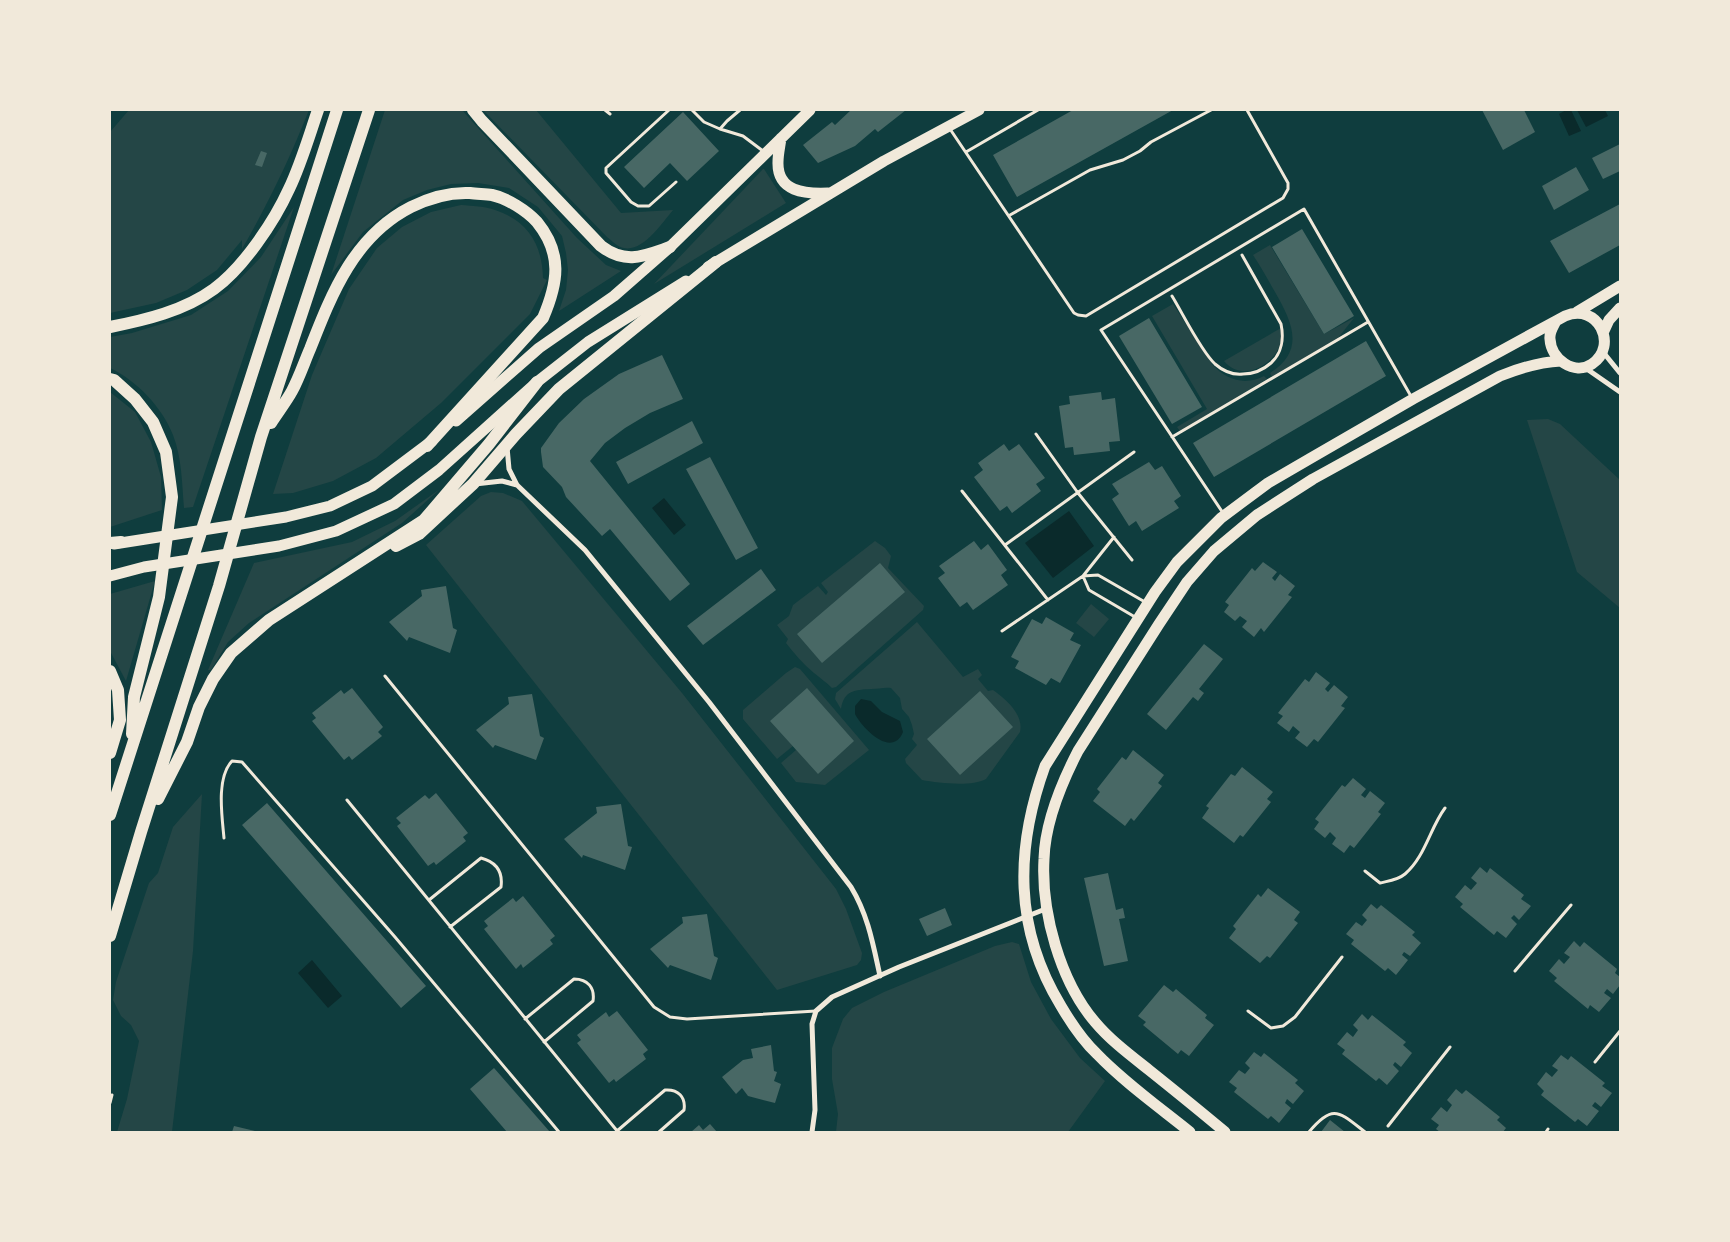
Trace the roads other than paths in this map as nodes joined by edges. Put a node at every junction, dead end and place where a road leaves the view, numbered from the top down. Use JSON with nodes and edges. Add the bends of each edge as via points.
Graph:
{"nodes":[{"id":1,"x":318,"y":110,"type":"edge"},
{"id":2,"x":336,"y":110,"type":"edge"},
{"id":3,"x":369,"y":110,"type":"edge"},
{"id":4,"x":473,"y":110,"type":"edge"},
{"id":5,"x":605,"y":110,"type":"edge"},
{"id":6,"x":669,"y":110,"type":"edge"},
{"id":7,"x":692,"y":110,"type":"edge"},
{"id":8,"x":740,"y":110,"type":"edge"},
{"id":9,"x":810,"y":110,"type":"edge"},
{"id":10,"x":979,"y":110,"type":"edge"},
{"id":11,"x":1038,"y":110,"type":"edge"},
{"id":12,"x":1211,"y":110,"type":"edge"},
{"id":13,"x":1247,"y":110,"type":"edge"},
{"id":14,"x":610,"y":114,"type":"dead end"},
{"id":15,"x":949,"y":126,"type":"junction"},
{"id":16,"x":720,"y":129,"type":"junction"},
{"id":17,"x":781,"y":138,"type":"junction"},
{"id":18,"x":966,"y":152,"type":"junction"},
{"id":19,"x":766,"y":153,"type":"junction"},
{"id":20,"x":676,"y":182,"type":"dead end"},
{"id":21,"x":830,"y":193,"type":"junction"},
{"id":22,"x":1010,"y":215,"type":"junction"},
{"id":23,"x":670,"y":246,"type":"junction"},
{"id":24,"x":716,"y":262,"type":"junction"},
{"id":25,"x":1620,"y":286,"type":"edge"},
{"id":26,"x":1620,"y":308,"type":"edge"},
{"id":27,"x":1577,"y":312,"type":"junction"},
{"id":28,"x":1556,"y":321,"type":"junction"},
{"id":29,"x":1368,"y":322,"type":"junction"},
{"id":30,"x":110,"y":327,"type":"edge"},
{"id":31,"x":1603,"y":333,"type":"junction"},
{"id":32,"x":1602,"y":352,"type":"junction"},
{"id":33,"x":1561,"y":361,"type":"junction"},
{"id":34,"x":1583,"y":367,"type":"junction"},
{"id":35,"x":1620,"y":373,"type":"edge"},
{"id":36,"x":110,"y":379,"type":"edge"},
{"id":37,"x":537,"y":382,"type":"junction"},
{"id":38,"x":1620,"y":392,"type":"edge"},
{"id":39,"x":1413,"y":399,"type":"junction"},
{"id":40,"x":1036,"y":434,"type":"dead end"},
{"id":41,"x":261,"y":437,"type":"junction"},
{"id":42,"x":1172,"y":437,"type":"junction"},
{"id":43,"x":507,"y":445,"type":"junction"},
{"id":44,"x":427,"y":446,"type":"junction"},
{"id":45,"x":1134,"y":452,"type":"dead end"},
{"id":46,"x":474,"y":484,"type":"junction"},
{"id":47,"x":517,"y":485,"type":"junction"},
{"id":48,"x":962,"y":491,"type":"dead end"},
{"id":49,"x":1078,"y":492,"type":"junction"},
{"id":50,"x":1224,"y":516,"type":"junction"},
{"id":51,"x":1114,"y":537,"type":"junction"},
{"id":52,"x":113,"y":544,"type":"edge"},
{"id":53,"x":1005,"y":545,"type":"junction"},
{"id":54,"x":1132,"y":560,"type":"dead end"},
{"id":55,"x":110,"y":576,"type":"edge"},
{"id":56,"x":1083,"y":576,"type":"junction"},
{"id":57,"x":319,"y":588,"type":"junction"},
{"id":58,"x":1048,"y":600,"type":"junction"},
{"id":59,"x":1142,"y":611,"type":"junction"},
{"id":60,"x":1159,"y":624,"type":"junction"},
{"id":61,"x":1002,"y":631,"type":"dead end"},
{"id":62,"x":110,"y":671,"type":"edge"},
{"id":63,"x":385,"y":676,"type":"dead end"},
{"id":64,"x":110,"y":753,"type":"edge"},
{"id":65,"x":130,"y":755,"type":"junction"},
{"id":66,"x":347,"y":800,"type":"dead end"},
{"id":67,"x":1445,"y":808,"type":"dead end"},
{"id":68,"x":110,"y":815,"type":"edge"},
{"id":69,"x":141,"y":832,"type":"junction"},
{"id":70,"x":224,"y":838,"type":"dead end"},
{"id":71,"x":1364,"y":871,"type":"dead end"},
{"id":72,"x":428,"y":900,"type":"junction"},
{"id":73,"x":1571,"y":905,"type":"dead end"},
{"id":74,"x":1048,"y":908,"type":"junction"},
{"id":75,"x":1026,"y":915,"type":"junction"},
{"id":76,"x":450,"y":926,"type":"junction"},
{"id":77,"x":110,"y":936,"type":"edge"},
{"id":78,"x":1342,"y":957,"type":"dead end"},
{"id":79,"x":1515,"y":972,"type":"dead end"},
{"id":80,"x":880,"y":976,"type":"junction"},
{"id":81,"x":816,"y":1012,"type":"junction"},
{"id":82,"x":1248,"y":1012,"type":"dead end"},
{"id":83,"x":526,"y":1019,"type":"junction"},
{"id":84,"x":1620,"y":1031,"type":"edge"},
{"id":85,"x":544,"y":1042,"type":"junction"},
{"id":86,"x":1450,"y":1047,"type":"dead end"},
{"id":87,"x":1595,"y":1062,"type":"dead end"},
{"id":88,"x":1179,"y":1094,"type":"junction"},
{"id":89,"x":112,"y":1096,"type":"dead end"},
{"id":90,"x":110,"y":1103,"type":"edge"},
{"id":91,"x":1165,"y":1112,"type":"junction"},
{"id":92,"x":1388,"y":1126,"type":"dead end"},
{"id":93,"x":618,"y":1131,"type":"edge"},
{"id":94,"x":559,"y":1132,"type":"edge"},
{"id":95,"x":659,"y":1132,"type":"edge"},
{"id":96,"x":812,"y":1132,"type":"edge"},
{"id":97,"x":1190,"y":1132,"type":"edge"},
{"id":98,"x":1225,"y":1132,"type":"edge"},
{"id":99,"x":1309,"y":1132,"type":"edge"},
{"id":100,"x":1365,"y":1132,"type":"edge"}],
"edges":[{"from":1,"to":30,"type":"highway","via":[[289,189],[258,243],[235,269],[214,290],[189,304]]},
{"from":2,"to":65,"type":"highway"},
{"from":3,"to":41,"type":"highway"},
{"from":4,"to":23,"type":"highway","via":[[612,255],[643,257]]},
{"from":5,"to":14,"type":"lane"},
{"from":6,"to":20,"type":"lane","via":[[606,168],[606,173],[630,202],[644,206],[649,206]]},
{"from":7,"to":16,"type":"lane","via":[[704,122]]},
{"from":8,"to":16,"type":"lane"},
{"from":9,"to":17,"type":"main road"},
{"from":10,"to":15,"type":"main road"},
{"from":11,"to":18,"type":"lane"},
{"from":12,"to":22,"type":"lane","via":[[1123,160],[1090,170]]},
{"from":13,"to":22,"type":"lane","via":[[1288,183],[1284,198],[1088,316],[1074,313]]},
{"from":15,"to":18,"type":"lane"},
{"from":15,"to":21,"type":"main road"},
{"from":16,"to":19,"type":"lane","via":[[743,136]]},
{"from":17,"to":19,"type":"main road"},
{"from":17,"to":21,"type":"main road","via":[[778,163],[782,180],[794,190],[810,194]]},
{"from":18,"to":22,"type":"lane"},
{"from":19,"to":23,"type":"main road"},
{"from":21,"to":24,"type":"main road"},
{"from":23,"to":44,"type":"main road","via":[[614,296],[539,348]]},
{"from":24,"to":37,"type":"main road","via":[[588,342]]},
{"from":24,"to":43,"type":"highway","via":[[559,389]]},
{"from":25,"to":27,"type":"main road"},
{"from":26,"to":31,"type":"main road"},
{"from":27,"to":28,"type":"main road"},
{"from":27,"to":31,"type":"main road","via":[[1592,318]]},
{"from":28,"to":33,"type":"main road","via":[[1550,339],[1552,349]]},
{"from":28,"to":39,"type":"main road"},
{"from":29,"to":39,"type":"lane"},
{"from":29,"to":42,"type":"lane"},
{"from":29,"to":42,"type":"lane","via":[[1304,209],[1101,330]]},
{"from":31,"to":32,"type":"main road"},
{"from":32,"to":34,"type":"main road","via":[[1591,365]]},
{"from":32,"to":35,"type":"street"},
{"from":33,"to":34,"type":"main road"},
{"from":33,"to":60,"type":"main road","via":[[1538,363],[1500,376],[1313,479],[1257,515],[1214,551]]},
{"from":34,"to":38,"type":"street"},
{"from":36,"to":65,"type":"highway","via":[[134,399],[153,422],[166,452],[172,497],[159,596],[134,697]]},
{"from":37,"to":55,"type":"main road","via":[[439,470],[394,504],[336,531],[279,546],[144,567]]},
{"from":37,"to":57,"type":"highway","via":[[424,520]]},
{"from":39,"to":50,"type":"main road","via":[[1273,480]]},
{"from":40,"to":49,"type":"lane"},
{"from":41,"to":44,"type":"highway","via":[[293,390],[345,270],[373,235],[401,213],[426,200],[457,192],[494,195],[520,207],[543,230],[553,250],[556,271],[552,297],[543,318]]},
{"from":41,"to":69,"type":"highway","via":[[219,586]]},
{"from":42,"to":50,"type":"lane"},
{"from":43,"to":46,"type":"highway"},
{"from":43,"to":47,"type":"street","via":[[509,469]]},
{"from":44,"to":52,"type":"main road","via":[[372,486],[330,506],[286,518]]},
{"from":45,"to":49,"type":"lane"},
{"from":46,"to":47,"type":"street","via":[[502,481]]},
{"from":46,"to":57,"type":"highway","via":[[419,534]]},
{"from":47,"to":80,"type":"street","via":[[585,550],[709,702],[851,887],[868,922]]},
{"from":48,"to":53,"type":"lane"},
{"from":49,"to":51,"type":"lane"},
{"from":49,"to":53,"type":"lane"},
{"from":50,"to":59,"type":"main road","via":[[1177,562]]},
{"from":51,"to":54,"type":"lane"},
{"from":51,"to":56,"type":"lane"},
{"from":53,"to":58,"type":"lane"},
{"from":56,"to":58,"type":"lane"},
{"from":56,"to":59,"type":"lane","via":[[1098,575]]},
{"from":56,"to":59,"type":"lane","via":[[1089,590]]},
{"from":57,"to":69,"type":"highway","via":[[269,620],[231,653],[213,679],[187,742]]},
{"from":58,"to":61,"type":"lane"},
{"from":59,"to":60,"type":"main road"},
{"from":59,"to":75,"type":"main road","via":[[1045,766],[1028,823],[1023,892]]},
{"from":60,"to":74,"type":"main road","via":[[1066,773],[1048,831],[1044,858]]},
{"from":62,"to":64,"type":"highway","via":[[118,690],[120,720]]},
{"from":63,"to":81,"type":"lane","via":[[654,1007],[670,1017],[687,1019]]},
{"from":65,"to":68,"type":"highway"},
{"from":66,"to":72,"type":"lane"},
{"from":67,"to":71,"type":"lane","via":[[1437,818],[1422,853],[1405,874],[1380,883]]},
{"from":69,"to":77,"type":"highway"},
{"from":70,"to":94,"type":"lane","via":[[222,799],[226,767],[232,761],[242,762]]},
{"from":72,"to":76,"type":"lane"},
{"from":72,"to":76,"type":"lane","via":[[481,858],[496,866],[501,886]]},
{"from":73,"to":79,"type":"lane"},
{"from":74,"to":75,"type":"street"},
{"from":74,"to":88,"type":"main road","via":[[1058,952],[1080,1001],[1116,1044]]},
{"from":75,"to":80,"type":"street"},
{"from":75,"to":91,"type":"main road","via":[[1044,977],[1082,1038],[1117,1073]]},
{"from":76,"to":83,"type":"lane"},
{"from":78,"to":82,"type":"lane","via":[[1295,1017],[1283,1026],[1271,1028]]},
{"from":80,"to":81,"type":"street","via":[[832,997]]},
{"from":81,"to":96,"type":"street","via":[[812,1024],[815,1110]]},
{"from":83,"to":85,"type":"lane"},
{"from":83,"to":85,"type":"lane","via":[[574,979],[584,980],[591,986],[593,1001]]},
{"from":84,"to":87,"type":"lane"},
{"from":85,"to":93,"type":"lane"},
{"from":86,"to":92,"type":"lane"},
{"from":88,"to":91,"type":"main road"},
{"from":88,"to":98,"type":"main road"},
{"from":89,"to":90,"type":"lane"},
{"from":91,"to":97,"type":"main road"},
{"from":93,"to":95,"type":"lane","via":[[665,1090],[674,1091],[682,1096],[684,1110]]},
{"from":99,"to":100,"type":"lane","via":[[1329,1113],[1342,1114]]}]}
